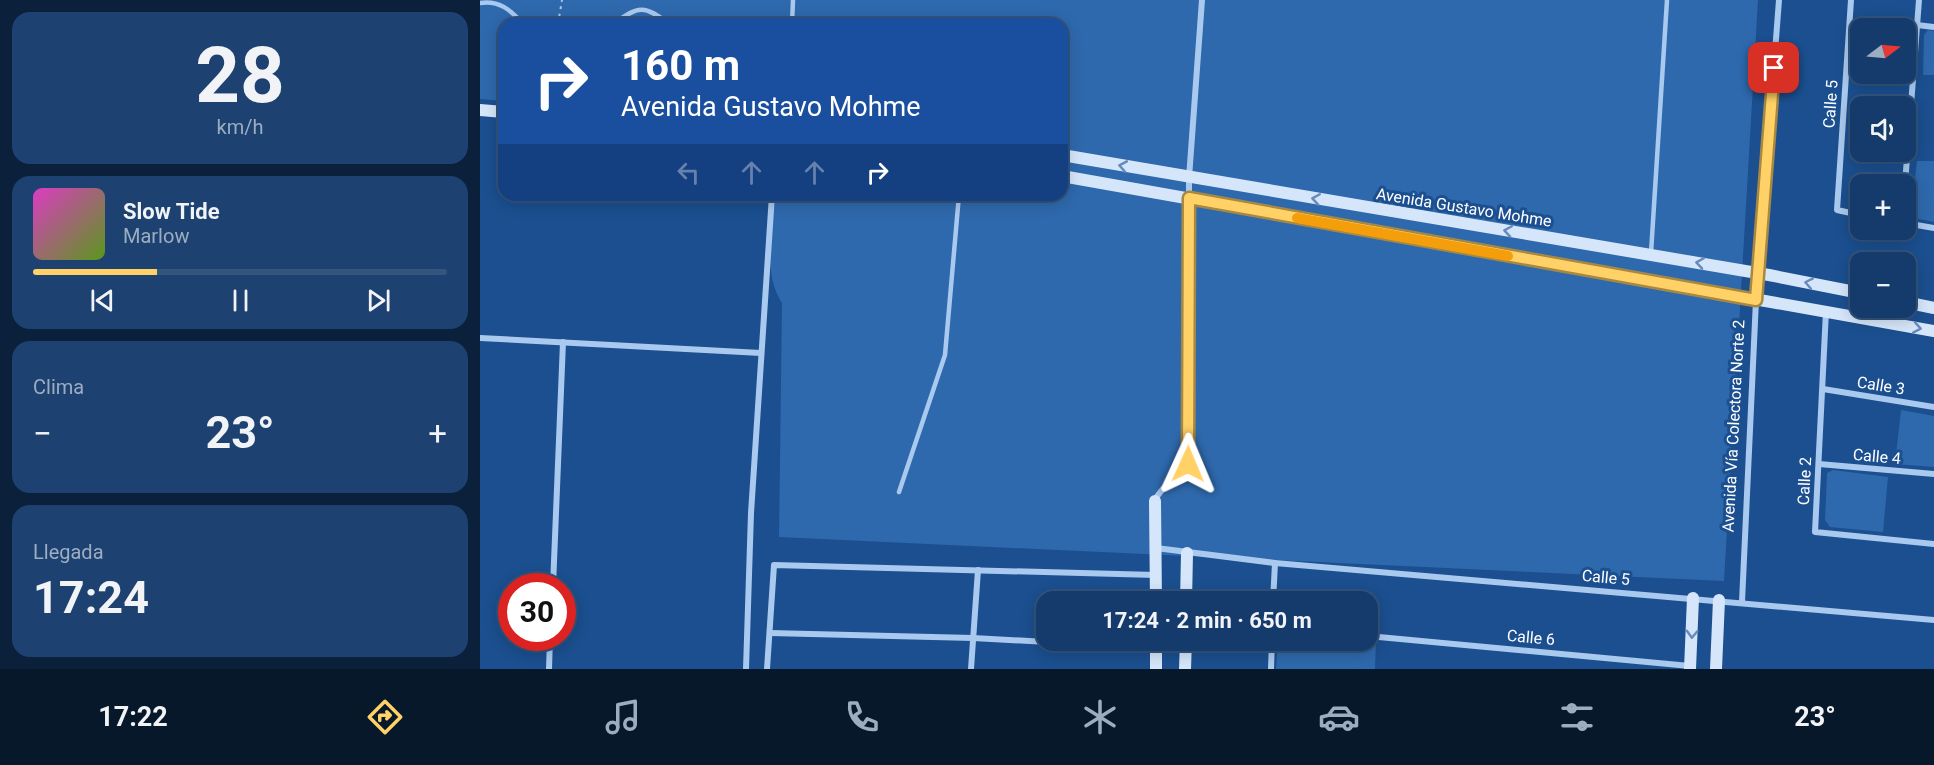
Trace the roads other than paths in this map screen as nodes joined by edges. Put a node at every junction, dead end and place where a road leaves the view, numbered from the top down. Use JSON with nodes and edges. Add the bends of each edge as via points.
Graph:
{"nodes":[{"id":1,"x":793,"y":0,"type":"edge"},
{"id":2,"x":1202,"y":0,"type":"edge"},
{"id":3,"x":1667,"y":0,"type":"edge"},
{"id":4,"x":1779,"y":0,"type":"edge"},
{"id":5,"x":1851,"y":0,"type":"edge"},
{"id":6,"x":1919,"y":0,"type":"edge"},
{"id":7,"x":480,"y":3,"type":"edge"},
{"id":8,"x":516,"y":18,"type":"edge"},
{"id":9,"x":622,"y":18,"type":"edge"},
{"id":10,"x":659,"y":18,"type":"edge"},
{"id":11,"x":792,"y":18,"type":"edge"},
{"id":12,"x":1917,"y":25,"type":"junction"},
{"id":13,"x":1934,"y":27,"type":"edge"},
{"id":14,"x":480,"y":110,"type":"edge"},
{"id":15,"x":498,"y":111,"type":"edge"},
{"id":16,"x":1068,"y":157,"type":"edge"},
{"id":17,"x":1189,"y":171,"type":"junction"},
{"id":18,"x":1906,"y":174,"type":"edge"},
{"id":19,"x":1068,"y":177,"type":"edge"},
{"id":20,"x":1189,"y":198,"type":"junction"},
{"id":21,"x":772,"y":201,"type":"edge"},
{"id":22,"x":958,"y":201,"type":"edge"},
{"id":23,"x":1850,"y":213,"type":"edge"},
{"id":24,"x":1916,"y":225,"type":"edge"},
{"id":25,"x":1934,"y":228,"type":"edge"},
{"id":26,"x":1651,"y":255,"type":"junction"},
{"id":27,"x":1758,"y":273,"type":"junction"},
{"id":28,"x":1850,"y":291,"type":"edge"},
{"id":29,"x":1756,"y":300,"type":"junction"},
{"id":30,"x":1916,"y":304,"type":"edge"},
{"id":31,"x":1934,"y":308,"type":"edge"},
{"id":32,"x":1826,"y":311,"type":"junction"},
{"id":33,"x":1934,"y":331,"type":"edge"},
{"id":34,"x":480,"y":338,"type":"edge"},
{"id":35,"x":563,"y":342,"type":"junction"},
{"id":36,"x":761,"y":353,"type":"junction"},
{"id":37,"x":1823,"y":389,"type":"junction"},
{"id":38,"x":1934,"y":407,"type":"edge"},
{"id":39,"x":1819,"y":464,"type":"junction"},
{"id":40,"x":1934,"y":474,"type":"edge"},
{"id":41,"x":899,"y":492,"type":"dead end"},
{"id":42,"x":1155,"y":501,"type":"joint"},
{"id":43,"x":1934,"y":544,"type":"edge"},
{"id":44,"x":1156,"y":548,"type":"junction"},
{"id":45,"x":1187,"y":553,"type":"junction"},
{"id":46,"x":1275,"y":563,"type":"junction"},
{"id":47,"x":978,"y":570,"type":"junction"},
{"id":48,"x":554,"y":573,"type":"edge"},
{"id":49,"x":1156,"y":574,"type":"junction"},
{"id":50,"x":1156,"y":591,"type":"edge"},
{"id":51,"x":1186,"y":591,"type":"edge"},
{"id":52,"x":1274,"y":591,"type":"edge"},
{"id":53,"x":1693,"y":598,"type":"junction"},
{"id":54,"x":1719,"y":600,"type":"junction"},
{"id":55,"x":1742,"y":602,"type":"junction"},
{"id":56,"x":1934,"y":620,"type":"edge"},
{"id":57,"x":770,"y":633,"type":"junction"},
{"id":58,"x":1378,"y":637,"type":"edge"},
{"id":59,"x":973,"y":638,"type":"junction"},
{"id":60,"x":1036,"y":640,"type":"edge"},
{"id":61,"x":550,"y":651,"type":"edge"},
{"id":62,"x":1156,"y":651,"type":"edge"},
{"id":63,"x":1186,"y":651,"type":"edge"},
{"id":64,"x":1272,"y":651,"type":"edge"},
{"id":65,"x":1615,"y":659,"type":"junction"},
{"id":66,"x":1691,"y":667,"type":"edge"},
{"id":67,"x":549,"y":669,"type":"edge"},
{"id":68,"x":746,"y":669,"type":"edge"},
{"id":69,"x":767,"y":669,"type":"edge"},
{"id":70,"x":971,"y":669,"type":"edge"},
{"id":71,"x":1156,"y":669,"type":"edge"},
{"id":72,"x":1185,"y":669,"type":"edge"},
{"id":73,"x":1271,"y":669,"type":"edge"},
{"id":74,"x":1614,"y":669,"type":"edge"},
{"id":75,"x":1716,"y":669,"type":"edge"}],
"edges":[{"from":1,"to":11,"type":"lane"},
{"from":2,"to":17,"type":"street"},
{"from":3,"to":26,"type":"lane"},
{"from":4,"to":27,"type":"street","name":"Avenida Vía Colectora Norte 2"},
{"from":5,"to":23,"type":"street","name":"Calle 5","via":[[1837,210]]},
{"from":6,"to":12,"type":"street"},
{"from":7,"to":8,"type":"lane","via":[[496,2]]},
{"from":9,"to":10,"type":"lane","via":[[634,9],[644,9]]},
{"from":12,"to":13,"type":"street"},
{"from":12,"to":18,"type":"street"},
{"from":14,"to":15,"type":"street"},
{"from":17,"to":16,"type":"street","name":"Avenida Gustavo Mohme","one_way":true},
{"from":17,"to":20,"type":"street"},
{"from":26,"to":17,"type":"street","name":"Avenida Gustavo Mohme","one_way":true},
{"from":19,"to":20,"type":"street"},
{"from":20,"to":29,"type":"street"},
{"from":20,"to":42,"type":"street","via":[[1189,458],[1182,474]]},
{"from":21,"to":36,"type":"street"},
{"from":22,"to":41,"type":"lane","via":[[945,355]]},
{"from":24,"to":25,"type":"street"},
{"from":27,"to":26,"type":"street","name":"Avenida Gustavo Mohme","one_way":true},
{"from":28,"to":27,"type":"street","name":"Avenida Gustavo Mohme","one_way":true},
{"from":27,"to":29,"type":"street","name":"Avenida Vía Colectora Norte 2"},
{"from":29,"to":32,"type":"street"},
{"from":29,"to":55,"type":"street","name":"Avenida Vía Colectora Norte 2"},
{"from":30,"to":31,"type":"street"},
{"from":32,"to":33,"type":"street","one_way":true},
{"from":32,"to":37,"type":"street","name":"Calle 2"},
{"from":34,"to":35,"type":"street"},
{"from":35,"to":36,"type":"street"},
{"from":35,"to":48,"type":"street"},
{"from":36,"to":68,"type":"street"},
{"from":37,"to":38,"type":"street","name":"Calle 3"},
{"from":37,"to":39,"type":"street","name":"Calle 2"},
{"from":39,"to":40,"type":"street","name":"Calle 4"},
{"from":39,"to":43,"type":"street","name":"Calle 2","via":[[1815,532]]},
{"from":42,"to":44,"type":"street"},
{"from":44,"to":45,"type":"street","name":"Calle 5"},
{"from":44,"to":49,"type":"street"},
{"from":45,"to":46,"type":"street","name":"Calle 5"},
{"from":45,"to":51,"type":"street"},
{"from":46,"to":52,"type":"street"},
{"from":46,"to":53,"type":"street","name":"Calle 5"},
{"from":47,"to":49,"type":"street"},
{"from":47,"to":57,"type":"street","via":[[774,565]]},
{"from":47,"to":59,"type":"street"},
{"from":49,"to":50,"type":"street"},
{"from":53,"to":54,"type":"street","name":"Calle 5"},
{"from":53,"to":66,"type":"street","one_way":true},
{"from":54,"to":55,"type":"street","name":"Calle 5"},
{"from":54,"to":75,"type":"street"},
{"from":55,"to":56,"type":"street","name":"Calle 5"},
{"from":57,"to":59,"type":"street"},
{"from":57,"to":69,"type":"street"},
{"from":58,"to":65,"type":"street","name":"Calle 6"},
{"from":59,"to":60,"type":"street"},
{"from":59,"to":70,"type":"street"},
{"from":61,"to":67,"type":"street"},
{"from":62,"to":71,"type":"street"},
{"from":63,"to":72,"type":"street"},
{"from":64,"to":73,"type":"street"},
{"from":65,"to":66,"type":"street","name":"Calle 6"},
{"from":65,"to":74,"type":"street"}]}
